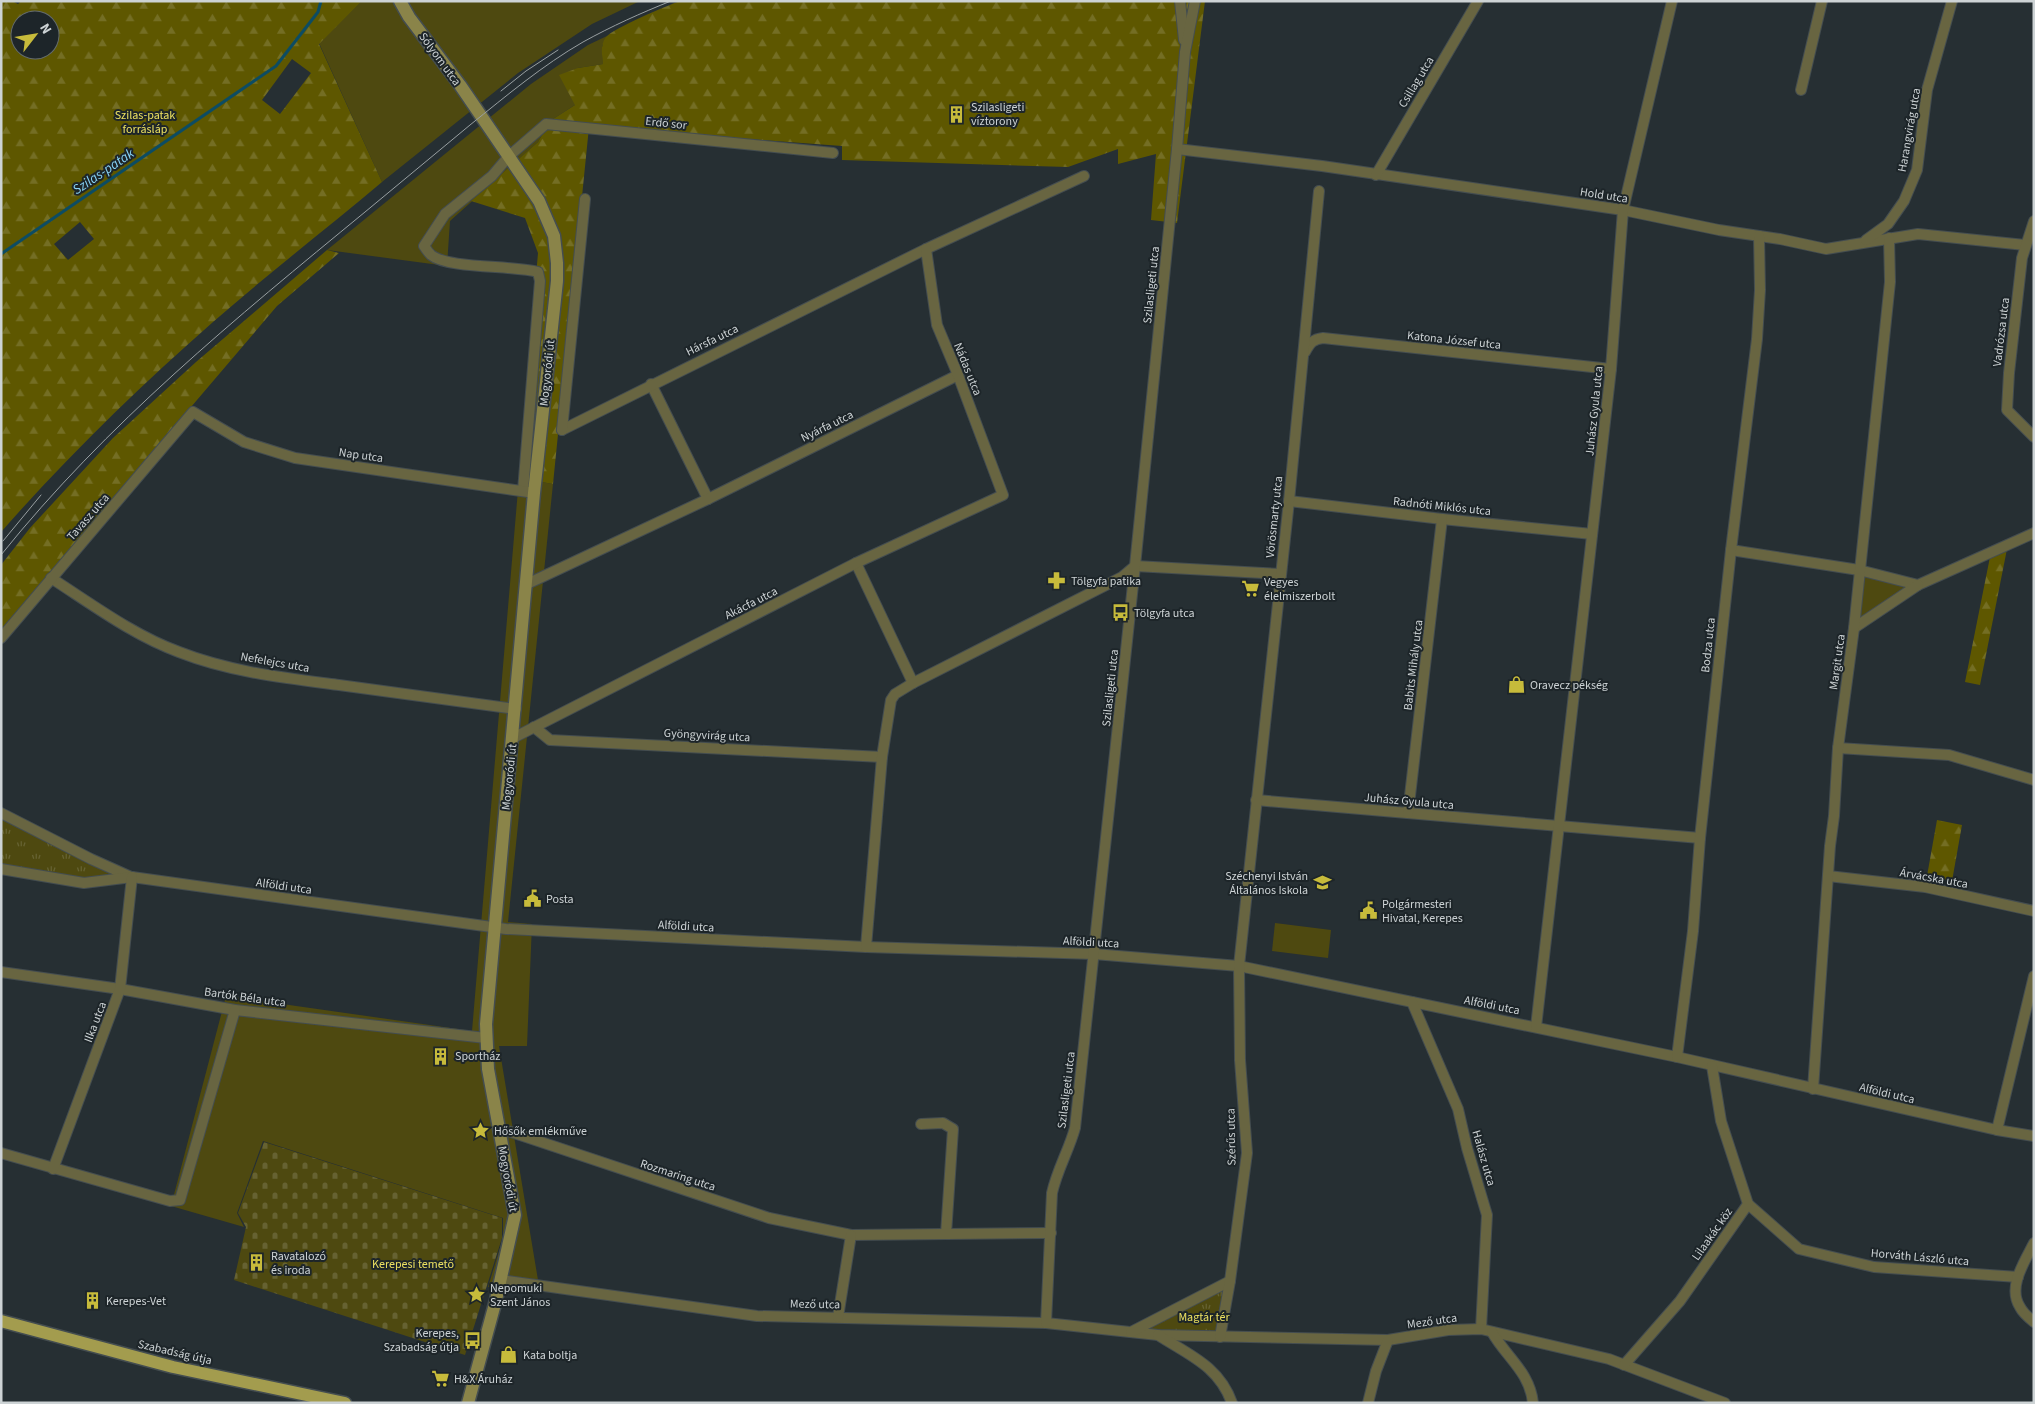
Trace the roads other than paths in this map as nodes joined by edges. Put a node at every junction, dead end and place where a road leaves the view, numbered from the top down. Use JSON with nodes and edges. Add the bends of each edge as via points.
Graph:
{"nodes":[{"id":1,"x":400,"y":1,"type":"edge"},
{"id":2,"x":1180,"y":1,"type":"edge"},
{"id":3,"x":1195,"y":1,"type":"edge"},
{"id":4,"x":1478,"y":1,"type":"edge"},
{"id":5,"x":1672,"y":1,"type":"edge"},
{"id":6,"x":1822,"y":1,"type":"edge"},
{"id":7,"x":1952,"y":1,"type":"edge"},
{"id":8,"x":1185,"y":52,"type":"junction"},
{"id":9,"x":1801,"y":90,"type":"dead end"},
{"id":10,"x":481,"y":116,"type":"joint"},
{"id":11,"x":1177,"y":149,"type":"junction"},
{"id":12,"x":833,"y":153,"type":"dead end"},
{"id":13,"x":509,"y":156,"type":"junction"},
{"id":14,"x":1376,"y":175,"type":"junction"},
{"id":15,"x":1084,"y":176,"type":"dead end"},
{"id":16,"x":1319,"y":191,"type":"dead end"},
{"id":17,"x":585,"y":199,"type":"dead end"},
{"id":18,"x":1624,"y":210,"type":"junction"},
{"id":19,"x":2034,"y":221,"type":"edge"},
{"id":20,"x":1759,"y":236,"type":"junction"},
{"id":21,"x":1888,"y":238,"type":"junction"},
{"id":22,"x":1860,"y":244,"type":"junction"},
{"id":23,"x":2025,"y":245,"type":"junction"},
{"id":24,"x":926,"y":249,"type":"junction"},
{"id":25,"x":1304,"y":355,"type":"junction"},
{"id":26,"x":1611,"y":369,"type":"junction"},
{"id":27,"x":958,"y":375,"type":"junction"},
{"id":28,"x":651,"y":384,"type":"junction"},
{"id":29,"x":193,"y":412,"type":"joint"},
{"id":30,"x":2034,"y":438,"type":"edge"},
{"id":31,"x":529,"y":492,"type":"junction"},
{"id":32,"x":1003,"y":495,"type":"joint"},
{"id":33,"x":708,"y":499,"type":"junction"},
{"id":34,"x":1289,"y":501,"type":"junction"},
{"id":35,"x":1442,"y":519,"type":"junction"},
{"id":36,"x":2034,"y":532,"type":"edge"},
{"id":37,"x":1592,"y":534,"type":"junction"},
{"id":38,"x":1731,"y":550,"type":"junction"},
{"id":39,"x":856,"y":563,"type":"junction"},
{"id":40,"x":1135,"y":566,"type":"junction"},
{"id":41,"x":1859,"y":570,"type":"junction"},
{"id":42,"x":1280,"y":574,"type":"junction"},
{"id":43,"x":51,"y":578,"type":"junction"},
{"id":44,"x":527,"y":584,"type":"junction"},
{"id":45,"x":1918,"y":584,"type":"junction"},
{"id":46,"x":1854,"y":628,"type":"junction"},
{"id":47,"x":1,"y":638,"type":"edge"},
{"id":48,"x":913,"y":683,"type":"junction"},
{"id":49,"x":516,"y":709,"type":"junction"},
{"id":50,"x":534,"y":728,"type":"junction"},
{"id":51,"x":513,"y":738,"type":"junction"},
{"id":52,"x":1838,"y":748,"type":"junction"},
{"id":53,"x":882,"y":756,"type":"junction"},
{"id":54,"x":2034,"y":780,"type":"edge"},
{"id":55,"x":1256,"y":800,"type":"junction"},
{"id":56,"x":1,"y":813,"type":"edge"},
{"id":57,"x":1408,"y":813,"type":"junction"},
{"id":58,"x":1559,"y":827,"type":"junction"},
{"id":59,"x":1700,"y":838,"type":"junction"},
{"id":60,"x":1,"y":870,"type":"edge"},
{"id":61,"x":1828,"y":876,"type":"junction"},
{"id":62,"x":132,"y":877,"type":"junction"},
{"id":63,"x":2034,"y":911,"type":"edge"},
{"id":64,"x":494,"y":928,"type":"junction"},
{"id":65,"x":866,"y":947,"type":"junction"},
{"id":66,"x":1094,"y":954,"type":"junction"},
{"id":67,"x":1239,"y":966,"type":"junction"},
{"id":68,"x":1,"y":972,"type":"edge"},
{"id":69,"x":2034,"y":976,"type":"edge"},
{"id":70,"x":120,"y":989,"type":"junction"},
{"id":71,"x":1412,"y":1002,"type":"junction"},
{"id":72,"x":235,"y":1010,"type":"junction"},
{"id":73,"x":1536,"y":1027,"type":"junction"},
{"id":74,"x":486,"y":1038,"type":"junction"},
{"id":75,"x":1677,"y":1057,"type":"junction"},
{"id":76,"x":1712,"y":1066,"type":"junction"},
{"id":77,"x":1813,"y":1089,"type":"junction"},
{"id":78,"x":921,"y":1124,"type":"dead end"},
{"id":79,"x":499,"y":1128,"type":"junction"},
{"id":80,"x":1997,"y":1130,"type":"junction"},
{"id":81,"x":2034,"y":1136,"type":"edge"},
{"id":82,"x":1,"y":1153,"type":"edge"},
{"id":83,"x":53,"y":1169,"type":"junction"},
{"id":84,"x":1748,"y":1204,"type":"junction"},
{"id":85,"x":946,"y":1234,"type":"junction"},
{"id":86,"x":1051,"y":1234,"type":"junction"},
{"id":87,"x":852,"y":1235,"type":"junction"},
{"id":88,"x":2034,"y":1243,"type":"edge"},
{"id":89,"x":2018,"y":1277,"type":"junction"},
{"id":90,"x":501,"y":1280,"type":"junction"},
{"id":91,"x":1230,"y":1282,"type":"junction"},
{"id":92,"x":838,"y":1317,"type":"junction"},
{"id":93,"x":1,"y":1320,"type":"edge"},
{"id":94,"x":2034,"y":1322,"type":"edge"},
{"id":95,"x":1046,"y":1323,"type":"junction"},
{"id":96,"x":1487,"y":1330,"type":"junction"},
{"id":97,"x":1130,"y":1332,"type":"junction"},
{"id":98,"x":1158,"y":1335,"type":"junction"},
{"id":99,"x":1220,"y":1337,"type":"junction"},
{"id":100,"x":1388,"y":1340,"type":"junction"},
{"id":101,"x":1624,"y":1365,"type":"junction"},
{"id":102,"x":345,"y":1403,"type":"edge"},
{"id":103,"x":468,"y":1403,"type":"edge"},
{"id":104,"x":1232,"y":1403,"type":"edge"},
{"id":105,"x":1368,"y":1403,"type":"edge"},
{"id":106,"x":1533,"y":1403,"type":"edge"},
{"id":107,"x":1725,"y":1403,"type":"edge"}],
"edges":[{"from":1,"to":10,"type":"street","name":"Sólyom utca"},
{"from":2,"to":8,"type":"street","name":"Szilasligeti utca"},
{"from":3,"to":8,"type":"street","name":"Szilasligeti utca"},
{"from":4,"to":14,"type":"street","name":"Csillag utca"},
{"from":5,"to":18,"type":"street","name":"Juhász Gyula utca"},
{"from":6,"to":9,"type":"street"},
{"from":7,"to":22,"type":"street","name":"Harangvirág utca","via":[[1927,90],[1917,170],[1904,201],[1888,224]]},
{"from":8,"to":11,"type":"street","name":"Szilasligeti utca"},
{"from":10,"to":13,"type":"street","name":"Mogyoródi út"},
{"from":11,"to":14,"type":"street","name":"Hold utca"},
{"from":11,"to":40,"type":"street","name":"Szilasligeti utca"},
{"from":12,"to":13,"type":"street","name":"Erdő sor","via":[[546,124]]},
{"from":13,"to":31,"type":"street","name":"Mogyoródi út","via":[[544,211],[554,236],[557,263]]},
{"from":13,"to":31,"type":"street","name":"Mogyoródi út","via":[[492,176],[445,214],[424,246],[432,256],[444,261],[538,272]]},
{"from":14,"to":18,"type":"street","name":"Hold utca"},
{"from":15,"to":24,"type":"street","name":"Hársfa utca"},
{"from":16,"to":25,"type":"street","name":"Vörösmarty utca"},
{"from":17,"to":28,"type":"street","name":"Hársfa utca","via":[[562,430]]},
{"from":18,"to":20,"type":"street","name":"Hold utca"},
{"from":18,"to":26,"type":"street","name":"Juhász Gyula utca"},
{"from":19,"to":23,"type":"street","name":"Vadrózsa utca"},
{"from":20,"to":22,"type":"street","name":"Hold utca","via":[[1826,249]]},
{"from":20,"to":38,"type":"street","name":"Bodza utca","via":[[1757,339]]},
{"from":21,"to":22,"type":"street","name":"Hold utca"},
{"from":21,"to":23,"type":"street","name":"Hold utca","via":[[1918,234]]},
{"from":21,"to":41,"type":"street","name":"Margit utca","via":[[1890,282]]},
{"from":23,"to":30,"type":"street","name":"Vadrózsa utca","via":[[2007,410]]},
{"from":24,"to":27,"type":"street","name":"Nádas utca","via":[[937,326]]},
{"from":24,"to":28,"type":"street","name":"Hársfa utca"},
{"from":25,"to":26,"type":"street","name":"Katona József utca","via":[[1309,344],[1323,338]]},
{"from":25,"to":34,"type":"street","name":"Vörösmarty utca"},
{"from":26,"to":37,"type":"street","name":"Juhász Gyula utca"},
{"from":27,"to":32,"type":"street","name":"Nádas utca"},
{"from":27,"to":33,"type":"street","name":"Nyárfa utca"},
{"from":28,"to":33,"type":"street"},
{"from":29,"to":31,"type":"street","name":"Nap utca","via":[[244,442],[296,458]]},
{"from":29,"to":43,"type":"street","name":"Tavasz utca"},
{"from":31,"to":44,"type":"street","name":"Mogyoródi út"},
{"from":32,"to":39,"type":"street","name":"Akácfa utca"},
{"from":33,"to":44,"type":"street","name":"Nyárfa utca"},
{"from":34,"to":35,"type":"street","name":"Radnóti Miklós utca"},
{"from":34,"to":42,"type":"street","name":"Vörösmarty utca"},
{"from":35,"to":37,"type":"street","name":"Radnóti Miklós utca"},
{"from":35,"to":57,"type":"street","name":"Babits Mihály utca"},
{"from":36,"to":45,"type":"street"},
{"from":37,"to":58,"type":"street","name":"Juhász Gyula utca"},
{"from":38,"to":41,"type":"street"},
{"from":38,"to":59,"type":"street","name":"Bodza utca"},
{"from":39,"to":48,"type":"street"},
{"from":39,"to":50,"type":"street","name":"Akácfa utca"},
{"from":40,"to":42,"type":"street"},
{"from":40,"to":48,"type":"street","via":[[1122,577]]},
{"from":40,"to":66,"type":"street","name":"Szilasligeti utca"},
{"from":41,"to":45,"type":"street"},
{"from":41,"to":46,"type":"street","name":"Margit utca"},
{"from":42,"to":55,"type":"street","name":"Vörösmarty utca"},
{"from":43,"to":47,"type":"street","name":"Tavasz utca"},
{"from":43,"to":49,"type":"street","name":"Nefelejcs utca","via":[[133,631],[181,653],[215,663],[248,672]]},
{"from":44,"to":49,"type":"street","name":"Mogyoródi út"},
{"from":45,"to":46,"type":"street"},
{"from":46,"to":52,"type":"street","name":"Margit utca"},
{"from":48,"to":53,"type":"street","via":[[891,700]]},
{"from":49,"to":51,"type":"street","name":"Mogyoródi út"},
{"from":50,"to":51,"type":"street","name":"Akácfa utca"},
{"from":50,"to":53,"type":"street","name":"Gyöngyvirág utca","via":[[550,740]]},
{"from":51,"to":64,"type":"street","name":"Mogyoródi út"},
{"from":52,"to":54,"type":"street","via":[[1949,755]]},
{"from":52,"to":61,"type":"street","name":"Margit utca"},
{"from":53,"to":65,"type":"street"},
{"from":55,"to":57,"type":"street","name":"Juhász Gyula utca"},
{"from":55,"to":67,"type":"street","name":"Vörösmarty utca"},
{"from":56,"to":62,"type":"street","name":"Alföldi utca"},
{"from":57,"to":58,"type":"street","name":"Juhász Gyula utca"},
{"from":58,"to":59,"type":"street","name":"Juhász Gyula utca"},
{"from":58,"to":73,"type":"street","name":"Juhász Gyula utca"},
{"from":59,"to":75,"type":"street","name":"Bodza utca","via":[[1693,931]]},
{"from":60,"to":62,"type":"street","name":"Alföldi utca","via":[[84,883]]},
{"from":61,"to":63,"type":"street","name":"Árvácska utca","via":[[1925,887]]},
{"from":61,"to":77,"type":"street","name":"Margit utca"},
{"from":62,"to":64,"type":"street","name":"Alföldi utca"},
{"from":62,"to":70,"type":"street","name":"Ilka utca"},
{"from":64,"to":65,"type":"street","name":"Alföldi utca"},
{"from":64,"to":74,"type":"street","name":"Mogyoródi út"},
{"from":65,"to":66,"type":"street","name":"Alföldi utca"},
{"from":66,"to":67,"type":"street","name":"Alföldi utca"},
{"from":66,"to":86,"type":"street","name":"Szilasligeti utca","via":[[1075,1128],[1055,1179]]},
{"from":67,"to":71,"type":"street","name":"Alföldi utca"},
{"from":67,"to":91,"type":"street","name":"Szérűs utca","via":[[1240,1060],[1247,1153]]},
{"from":68,"to":70,"type":"street","name":"Bartók Béla utca"},
{"from":69,"to":80,"type":"street"},
{"from":70,"to":72,"type":"street","name":"Bartók Béla utca"},
{"from":70,"to":83,"type":"street","name":"Ilka utca"},
{"from":71,"to":73,"type":"street","name":"Alföldi utca"},
{"from":71,"to":96,"type":"street","name":"Halász utca","via":[[1458,1110],[1488,1215]]},
{"from":72,"to":74,"type":"street","name":"Bartók Béla utca"},
{"from":72,"to":83,"type":"street","via":[[180,1200],[170,1201]]},
{"from":73,"to":75,"type":"street","name":"Alföldi utca"},
{"from":74,"to":79,"type":"street","name":"Mogyoródi út"},
{"from":75,"to":76,"type":"street","name":"Alföldi utca"},
{"from":76,"to":77,"type":"street","name":"Alföldi utca"},
{"from":76,"to":84,"type":"street","name":"Lilaakác köz","via":[[1721,1122]]},
{"from":77,"to":80,"type":"street","name":"Alföldi utca"},
{"from":78,"to":85,"type":"street","via":[[943,1123],[953,1129]]},
{"from":79,"to":87,"type":"street","name":"Rozmaring utca","via":[[769,1218]]},
{"from":79,"to":90,"type":"street","name":"Mogyoródi út","via":[[515,1215]]},
{"from":80,"to":81,"type":"street","name":"Alföldi utca"},
{"from":82,"to":83,"type":"street"},
{"from":84,"to":89,"type":"street","name":"Horváth László utca","via":[[1799,1249],[1874,1267]]},
{"from":84,"to":101,"type":"street","name":"Lilaakác köz","via":[[1680,1301]]},
{"from":85,"to":86,"type":"street","name":"Rozmaring utca"},
{"from":85,"to":87,"type":"street","name":"Rozmaring utca"},
{"from":86,"to":95,"type":"street","name":"Szilasligeti utca"},
{"from":87,"to":92,"type":"street"},
{"from":88,"to":89,"type":"street"},
{"from":89,"to":94,"type":"street","via":[[2016,1295],[2019,1306]]},
{"from":90,"to":92,"type":"street","name":"Mező utca","via":[[757,1316]]},
{"from":90,"to":103,"type":"street","name":"Mogyoródi út"},
{"from":91,"to":97,"type":"street"},
{"from":91,"to":99,"type":"street","name":"Szérűs utca"},
{"from":92,"to":95,"type":"street","name":"Mező utca"},
{"from":93,"to":102,"type":"main road","name":"Szabadság útja","via":[[173,1367]]},
{"from":95,"to":97,"type":"street","name":"Mező utca"},
{"from":96,"to":100,"type":"street","name":"Mező utca","via":[[1448,1330]]},
{"from":96,"to":101,"type":"street","name":"Mező utca"},
{"from":96,"to":106,"type":"street","via":[[1524,1374]]},
{"from":97,"to":98,"type":"street","name":"Mező utca"},
{"from":98,"to":99,"type":"street","name":"Mező utca"},
{"from":98,"to":104,"type":"street","via":[[1211,1369]]},
{"from":99,"to":100,"type":"street","name":"Mező utca"},
{"from":100,"to":105,"type":"street"},
{"from":101,"to":107,"type":"street","name":"Mező utca"}]}
